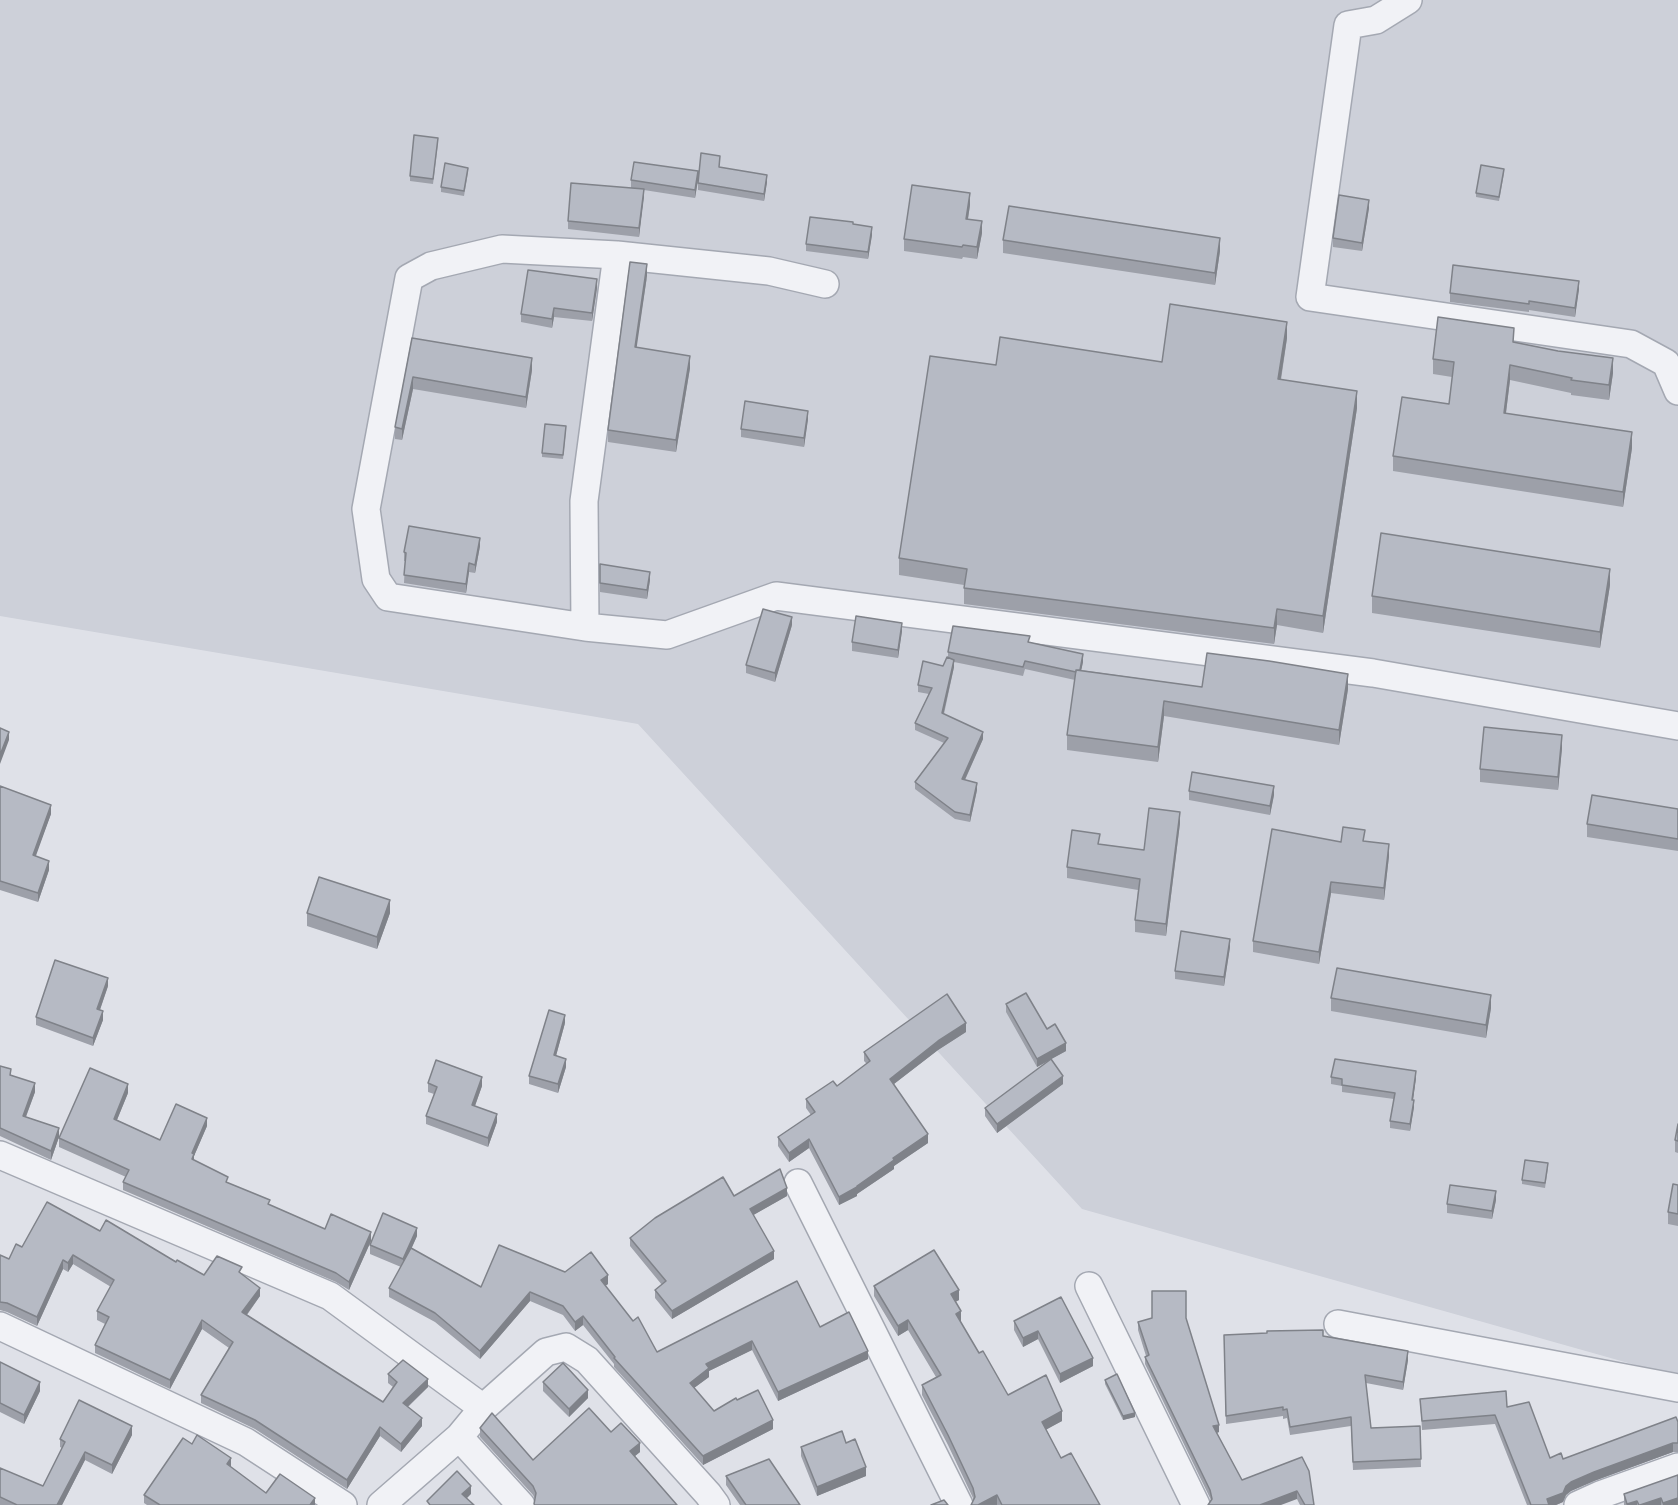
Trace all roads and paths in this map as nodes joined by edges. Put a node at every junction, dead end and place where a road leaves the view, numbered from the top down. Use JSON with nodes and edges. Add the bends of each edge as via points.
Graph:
{"nodes":[{"id":1,"x":1408,"y":0,"type":"edge"},
{"id":2,"x":617,"y":255,"type":"junction"},
{"id":3,"x":825,"y":284,"type":"dead end"},
{"id":4,"x":1678,"y":391,"type":"edge"},
{"id":5,"x":585,"y":627,"type":"junction"},
{"id":6,"x":1678,"y":726,"type":"edge"},
{"id":7,"x":0,"y":1155,"type":"edge"},
{"id":8,"x":798,"y":1183,"type":"dead end"},
{"id":9,"x":1089,"y":1286,"type":"dead end"},
{"id":10,"x":1338,"y":1324,"type":"dead end"},
{"id":11,"x":0,"y":1326,"type":"edge"},
{"id":12,"x":1678,"y":1388,"type":"edge"},
{"id":13,"x":483,"y":1408,"type":"junction"},
{"id":14,"x":459,"y":1437,"type":"junction"},
{"id":15,"x":1678,"y":1467,"type":"edge"},
{"id":16,"x":1593,"y":1502,"type":"edge"},
{"id":17,"x":344,"y":1505,"type":"edge"},
{"id":18,"x":381,"y":1505,"type":"edge"},
{"id":19,"x":521,"y":1505,"type":"edge"},
{"id":20,"x":716,"y":1505,"type":"edge"},
{"id":21,"x":959,"y":1505,"type":"edge"},
{"id":22,"x":1196,"y":1505,"type":"edge"}],
"edges":[{"from":1,"to":4,"type":"street","via":[[1376,20],[1348,25],[1310,297],[1631,344],[1666,363]]},
{"from":2,"to":3,"type":"street","via":[[769,271]]},
{"from":2,"to":5,"type":"street","via":[[584,501]]},
{"from":2,"to":5,"type":"street","via":[[502,249],[431,266],[409,278],[366,510],[376,579],[388,597]]},
{"from":5,"to":6,"type":"street","via":[[667,635],[776,596],[1373,673]]},
{"from":7,"to":13,"type":"street","via":[[330,1296]]},
{"from":8,"to":21,"type":"street"},
{"from":9,"to":22,"type":"street"},
{"from":10,"to":12,"type":"street"},
{"from":11,"to":17,"type":"street","via":[[246,1442]]},
{"from":13,"to":14,"type":"street"},
{"from":13,"to":20,"type":"street","via":[[546,1352],[566,1347],[587,1360]]},
{"from":14,"to":18,"type":"street"},
{"from":14,"to":19,"type":"street"},
{"from":15,"to":16,"type":"street"}]}
